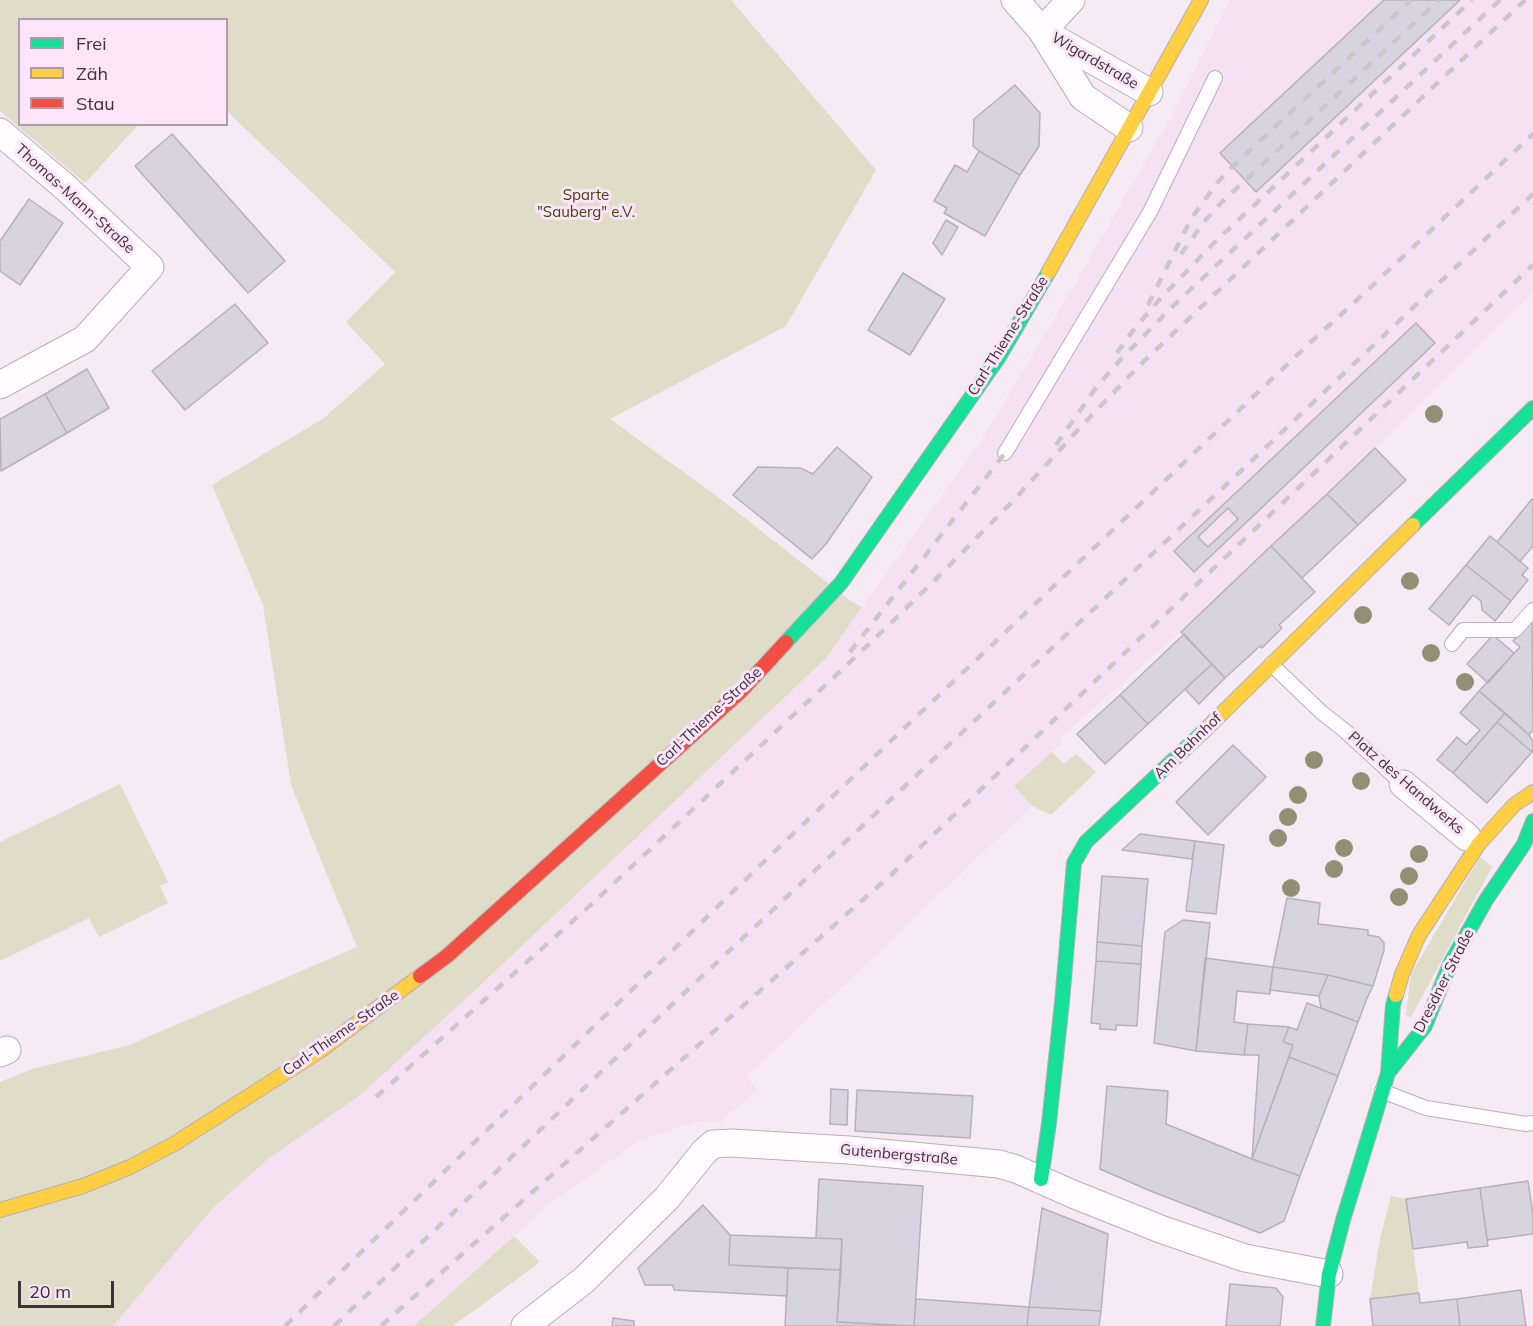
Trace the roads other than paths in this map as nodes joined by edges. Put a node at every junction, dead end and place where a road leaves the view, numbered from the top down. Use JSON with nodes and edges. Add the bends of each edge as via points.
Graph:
{"nodes":[{"id":1,"x":1015,"y":0,"type":"edge"},
{"id":2,"x":1071,"y":0,"type":"edge"},
{"id":3,"x":1201,"y":0,"type":"edge"},
{"id":4,"x":1042,"y":31,"type":"junction"},
{"id":5,"x":1215,"y":78,"type":"dead end"},
{"id":6,"x":1149,"y":92,"type":"junction"},
{"id":7,"x":1129,"y":128,"type":"junction"},
{"id":8,"x":0,"y":132,"type":"edge"},
{"id":9,"x":0,"y":385,"type":"edge"},
{"id":10,"x":1533,"y":408,"type":"edge"},
{"id":11,"x":1005,"y":453,"type":"dead end"},
{"id":12,"x":1533,"y":610,"type":"edge"},
{"id":13,"x":1452,"y":644,"type":"dead end"},
{"id":14,"x":1271,"y":664,"type":"junction"},
{"id":15,"x":1403,"y":784,"type":"joint"},
{"id":16,"x":1533,"y":792,"type":"edge"},
{"id":17,"x":1533,"y":821,"type":"edge"},
{"id":18,"x":1467,"y":837,"type":"dead end"},
{"id":19,"x":1388,"y":1073,"type":"junction"},
{"id":20,"x":1382,"y":1091,"type":"junction"},
{"id":21,"x":1533,"y":1123,"type":"edge"},
{"id":22,"x":1041,"y":1179,"type":"junction"},
{"id":23,"x":0,"y":1210,"type":"edge"},
{"id":24,"x":1329,"y":1274,"type":"junction"},
{"id":25,"x":525,"y":1326,"type":"edge"},
{"id":26,"x":1323,"y":1326,"type":"edge"}],
"edges":[{"from":1,"to":4,"type":"street","name":"Wigardstraße"},
{"from":2,"to":4,"type":"street"},
{"from":3,"to":6,"type":"street","name":"Carl-Thieme-Straße"},
{"from":4,"to":6,"type":"street","name":"Wigardstraße"},
{"from":4,"to":7,"type":"street","name":"Wigardstraße","via":[[1083,97]]},
{"from":5,"to":11,"type":"lane","via":[[1149,212]]},
{"from":6,"to":7,"type":"street","name":"Carl-Thieme-Straße"},
{"from":7,"to":23,"type":"street","name":"Carl-Thieme-Straße","via":[[999,357],[841,583],[741,691],[447,956],[321,1050],[174,1144],[130,1167],[83,1186]]},
{"from":8,"to":9,"type":"street","name":"Thomas-Mann-Straße","via":[[150,267],[85,339]]},
{"from":10,"to":14,"type":"street","name":"Am Bahnhof"},
{"from":12,"to":13,"type":"lane","via":[[1515,630],[1463,630]]},
{"from":14,"to":15,"type":"lane","name":"Platz des Handwerks"},
{"from":14,"to":22,"type":"street","name":"Am Bahnhof","via":[[1086,842],[1074,863]]},
{"from":15,"to":18,"type":"street","name":"Platz des Handwerks"},
{"from":16,"to":19,"type":"street","name":"Dresdner Straße","via":[[1514,806],[1478,845],[1419,935],[1393,1005]]},
{"from":17,"to":19,"type":"street","name":"Dresdner Straße","via":[[1524,844],[1450,964],[1425,1026]]},
{"from":19,"to":20,"type":"street"},
{"from":20,"to":21,"type":"lane","via":[[1426,1108]]},
{"from":20,"to":24,"type":"street"},
{"from":22,"to":24,"type":"street","name":"Gutenbergstraße","via":[[1163,1230],[1245,1258]]},
{"from":22,"to":25,"type":"street","name":"Gutenbergstraße","via":[[999,1164],[849,1150],[713,1144],[667,1197],[584,1280]]},
{"from":24,"to":26,"type":"street"}]}
